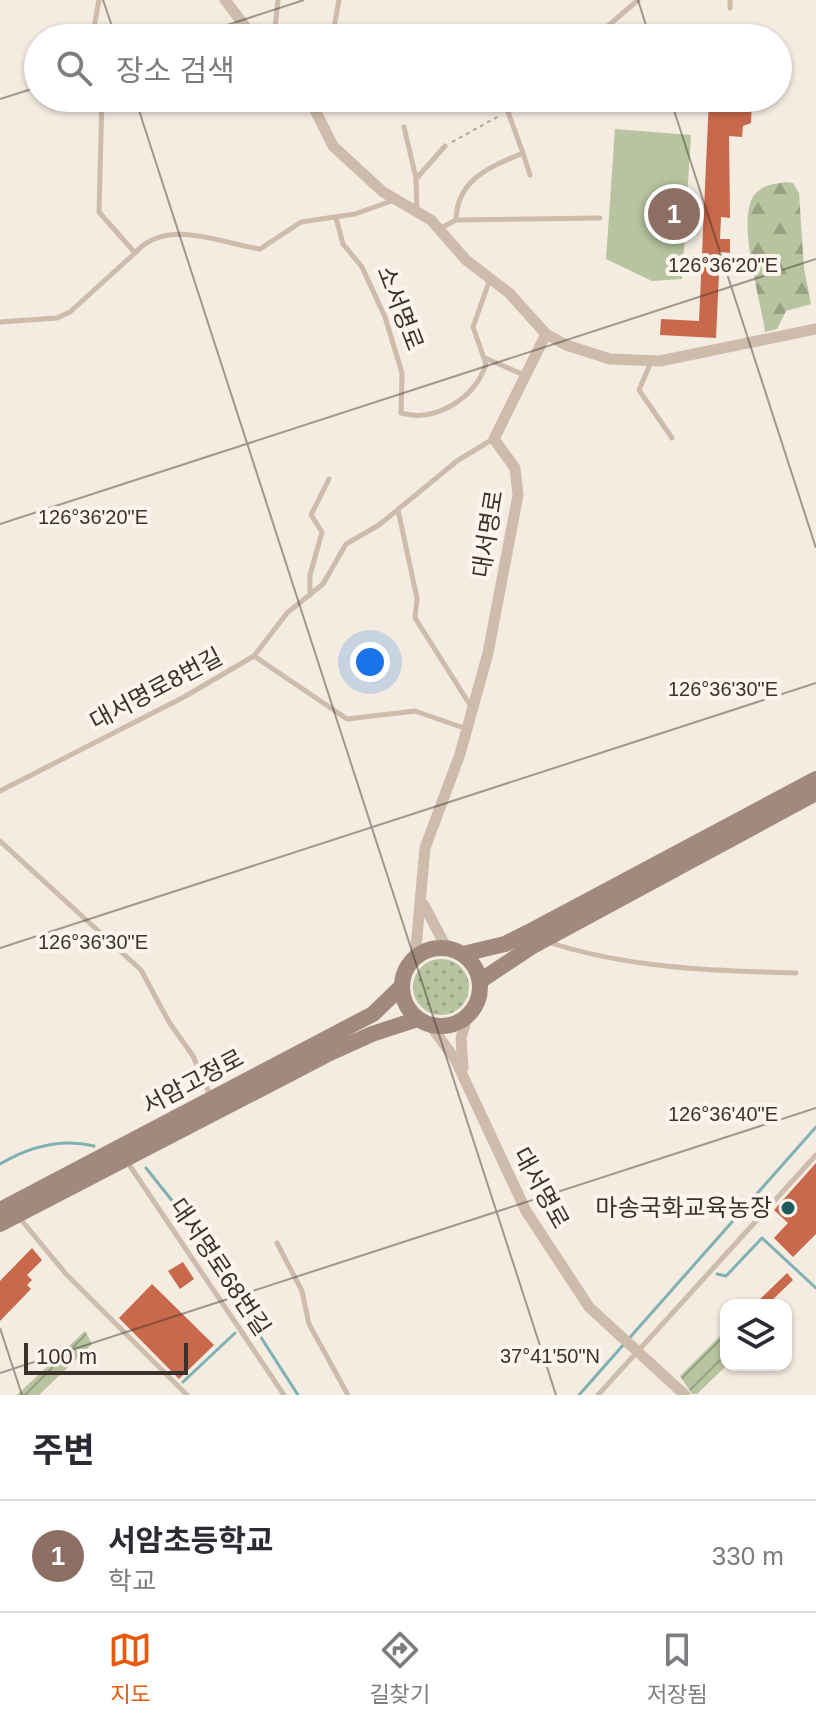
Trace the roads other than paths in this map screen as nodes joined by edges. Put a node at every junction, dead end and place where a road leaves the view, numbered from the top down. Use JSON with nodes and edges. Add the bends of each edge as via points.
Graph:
{"nodes":[{"id":1,"x":99,"y":0,"type":"edge"},
{"id":2,"x":225,"y":0,"type":"edge"},
{"id":3,"x":278,"y":0,"type":"edge"},
{"id":4,"x":339,"y":0,"type":"edge"},
{"id":5,"x":638,"y":0,"type":"edge"},
{"id":6,"x":730,"y":0,"type":"edge"},
{"id":7,"x":730,"y":8,"type":"dead end"},
{"id":8,"x":95,"y":24,"type":"edge"},
{"id":9,"x":243,"y":24,"type":"edge"},
{"id":10,"x":275,"y":24,"type":"edge"},
{"id":11,"x":335,"y":24,"type":"edge"},
{"id":12,"x":610,"y":24,"type":"edge"},
{"id":13,"x":102,"y":112,"type":"edge"},
{"id":14,"x":316,"y":112,"type":"edge"},
{"id":15,"x":508,"y":112,"type":"edge"},
{"id":16,"x":404,"y":127,"type":"dead end"},
{"id":17,"x":445,"y":146,"type":"road end"},
{"id":18,"x":523,"y":153,"type":"junction"},
{"id":19,"x":530,"y":175,"type":"dead end"},
{"id":20,"x":416,"y":179,"type":"junction"},
{"id":21,"x":396,"y":199,"type":"junction"},
{"id":22,"x":417,"y":210,"type":"junction"},
{"id":23,"x":336,"y":218,"type":"junction"},
{"id":24,"x":600,"y":218,"type":"dead end"},
{"id":25,"x":456,"y":220,"type":"junction"},
{"id":26,"x":440,"y":229,"type":"junction"},
{"id":27,"x":135,"y":253,"type":"junction"},
{"id":28,"x":490,"y":278,"type":"junction"},
{"id":29,"x":0,"y":322,"type":"edge"},
{"id":30,"x":816,"y":329,"type":"edge"},
{"id":31,"x":546,"y":334,"type":"junction"},
{"id":32,"x":485,"y":358,"type":"junction"},
{"id":33,"x":651,"y":361,"type":"junction"},
{"id":34,"x":524,"y":375,"type":"junction"},
{"id":35,"x":672,"y":438,"type":"dead end"},
{"id":36,"x":494,"y":439,"type":"junction"},
{"id":37,"x":329,"y":479,"type":"dead end"},
{"id":38,"x":398,"y":510,"type":"junction"},
{"id":39,"x":310,"y":595,"type":"junction"},
{"id":40,"x":254,"y":656,"type":"junction"},
{"id":41,"x":473,"y":709,"type":"junction"},
{"id":42,"x":467,"y":729,"type":"junction"},
{"id":43,"x":816,"y":779,"type":"edge"},
{"id":44,"x":0,"y":791,"type":"edge"},
{"id":45,"x":816,"y":793,"type":"edge"},
{"id":46,"x":0,"y":841,"type":"edge"},
{"id":47,"x":422,"y":900,"type":"junction"},
{"id":48,"x":543,"y":941,"type":"junction"},
{"id":49,"x":446,"y":947,"type":"junction"},
{"id":50,"x":463,"y":954,"type":"junction"},
{"id":51,"x":415,"y":958,"type":"junction"},
{"id":52,"x":796,"y":973,"type":"dead end"},
{"id":53,"x":480,"y":981,"type":"junction"},
{"id":54,"x":402,"y":986,"type":"junction"},
{"id":55,"x":467,"y":1017,"type":"junction"},
{"id":56,"x":424,"y":1022,"type":"junction"},
{"id":57,"x":465,"y":1080,"type":"junction"},
{"id":58,"x":212,"y":1099,"type":"junction"},
{"id":59,"x":816,"y":1155,"type":"edge"},
{"id":60,"x":125,"y":1159,"type":"junction"},
{"id":61,"x":0,"y":1210,"type":"edge"},
{"id":62,"x":17,"y":1215,"type":"junction"},
{"id":63,"x":0,"y":1224,"type":"edge"},
{"id":64,"x":277,"y":1243,"type":"dead end"},
{"id":65,"x":638,"y":1350,"type":"junction"},
{"id":66,"x":187,"y":1395,"type":"edge"},
{"id":67,"x":284,"y":1395,"type":"edge"},
{"id":68,"x":348,"y":1395,"type":"edge"},
{"id":69,"x":598,"y":1395,"type":"edge"},
{"id":70,"x":685,"y":1395,"type":"edge"}],
"edges":[{"from":1,"to":8,"type":"lane"},
{"from":2,"to":9,"type":"street"},
{"from":3,"to":10,"type":"lane"},
{"from":4,"to":11,"type":"lane"},
{"from":5,"to":12,"type":"lane"},
{"from":6,"to":7,"type":"lane"},
{"from":13,"to":27,"type":"lane","via":[[99,212]]},
{"from":14,"to":21,"type":"street","via":[[333,146]]},
{"from":15,"to":18,"type":"lane"},
{"from":16,"to":20,"type":"lane"},
{"from":17,"to":20,"type":"lane"},
{"from":18,"to":19,"type":"lane"},
{"from":18,"to":25,"type":"lane","via":[[470,181],[462,191]]},
{"from":20,"to":22,"type":"lane"},
{"from":21,"to":22,"type":"street"},
{"from":21,"to":23,"type":"lane"},
{"from":22,"to":26,"type":"street"},
{"from":23,"to":27,"type":"lane","via":[[301,222],[260,249],[172,234],[153,238]]},
{"from":23,"to":32,"type":"lane","name":"소서명로","via":[[343,244],[362,267],[385,317],[402,373],[401,413],[422,416],[447,409],[475,384]]},
{"from":24,"to":25,"type":"lane"},
{"from":25,"to":26,"type":"lane"},
{"from":26,"to":28,"type":"street"},
{"from":27,"to":29,"type":"lane","via":[[70,312],[57,318]]},
{"from":28,"to":31,"type":"street"},
{"from":28,"to":32,"type":"lane","via":[[473,327]]},
{"from":30,"to":33,"type":"street"},
{"from":31,"to":33,"type":"street","via":[[582,352]]},
{"from":31,"to":34,"type":"street"},
{"from":32,"to":34,"type":"lane"},
{"from":33,"to":35,"type":"lane","via":[[639,390]]},
{"from":34,"to":36,"type":"street"},
{"from":36,"to":38,"type":"lane","name":"대서명로8번길","via":[[457,461]]},
{"from":36,"to":41,"type":"street","name":"대서명로","via":[[515,468],[518,495],[498,612]]},
{"from":37,"to":39,"type":"lane","via":[[311,515],[322,532]]},
{"from":38,"to":39,"type":"lane","name":"대서명로8번길","via":[[341,549],[323,584]]},
{"from":38,"to":41,"type":"lane","via":[[417,598],[415,618]]},
{"from":39,"to":40,"type":"lane","name":"대서명로8번길","via":[[280,620]]},
{"from":40,"to":42,"type":"lane","via":[[347,719],[415,711]]},
{"from":40,"to":44,"type":"lane","name":"대서명로8번길"},
{"from":41,"to":42,"type":"street","name":"대서명로"},
{"from":42,"to":47,"type":"street","name":"대서명로","via":[[425,848]]},
{"from":43,"to":50,"type":"main road","via":[[505,944]]},
{"from":45,"to":48,"type":"main road"},
{"from":46,"to":58,"type":"lane","via":[[141,970],[193,1056]]},
{"from":47,"to":49,"type":"street"},
{"from":47,"to":51,"type":"street","name":"대서명로"},
{"from":48,"to":52,"type":"lane","via":[[617,960]]},
{"from":48,"to":53,"type":"main road"},
{"from":49,"to":50,"type":"main road"},
{"from":49,"to":51,"type":"main road"},
{"from":50,"to":53,"type":"main road"},
{"from":51,"to":54,"type":"main road"},
{"from":53,"to":55,"type":"main road","via":[[475,1007]]},
{"from":54,"to":56,"type":"main road","via":[[403,998]]},
{"from":54,"to":58,"type":"main road","name":"서암고정로","via":[[373,1014]]},
{"from":55,"to":56,"type":"main road","via":[[443,1026]]},
{"from":55,"to":57,"type":"street","via":[[461,1038]]},
{"from":56,"to":57,"type":"street","name":"대서명로","via":[[443,1039]]},
{"from":56,"to":60,"type":"main road","name":"서암고정로","via":[[372,1034],[330,1053]]},
{"from":57,"to":65,"type":"street","name":"대서명로","via":[[526,1211],[589,1307]]},
{"from":58,"to":61,"type":"main road","name":"서암고정로"},
{"from":59,"to":65,"type":"lane"},
{"from":60,"to":62,"type":"main road","name":"서암고정로"},
{"from":60,"to":67,"type":"lane","name":"대서명로68번길"},
{"from":62,"to":63,"type":"main road","name":"서암고정로"},
{"from":62,"to":66,"type":"lane","via":[[66,1274]]},
{"from":64,"to":68,"type":"lane","name":"대서명로68번길","via":[[302,1291],[309,1324]]},
{"from":65,"to":69,"type":"lane"},
{"from":65,"to":70,"type":"street","name":"대서명로"}]}
